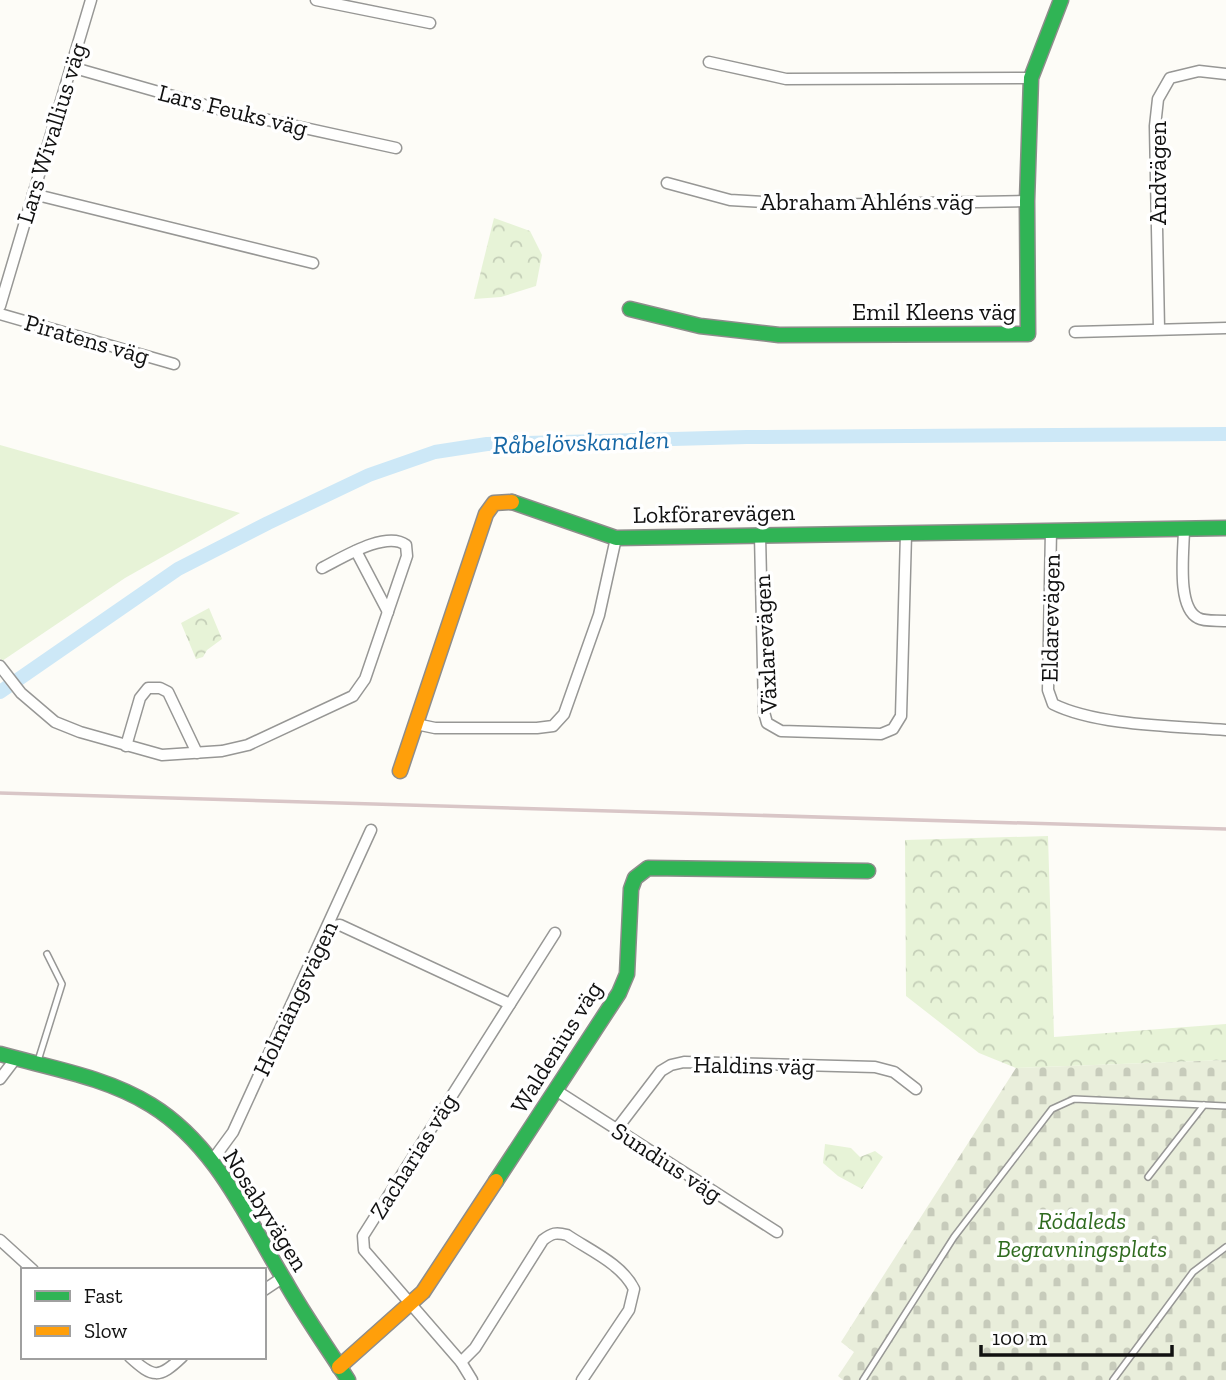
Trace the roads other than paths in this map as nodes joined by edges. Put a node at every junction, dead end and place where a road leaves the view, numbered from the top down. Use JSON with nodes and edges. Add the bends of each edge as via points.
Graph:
{"nodes":[{"id":1,"x":91,"y":0,"type":"edge"},
{"id":2,"x":316,"y":0,"type":"edge"},
{"id":3,"x":1061,"y":0,"type":"edge"},
{"id":4,"x":430,"y":23,"type":"dead end"},
{"id":5,"x":709,"y":62,"type":"dead end"},
{"id":6,"x":71,"y":67,"type":"junction"},
{"id":7,"x":1226,"y":74,"type":"edge"},
{"id":8,"x":1031,"y":78,"type":"junction"},
{"id":9,"x":396,"y":148,"type":"dead end"},
{"id":10,"x":667,"y":183,"type":"dead end"},
{"id":11,"x":33,"y":194,"type":"junction"},
{"id":12,"x":1027,"y":201,"type":"junction"},
{"id":13,"x":313,"y":263,"type":"dead end"},
{"id":14,"x":0,"y":306,"type":"edge"},
{"id":15,"x":629,"y":309,"type":"dead end"},
{"id":16,"x":0,"y":314,"type":"edge"},
{"id":17,"x":1226,"y":328,"type":"edge"},
{"id":18,"x":1159,"y":329,"type":"junction"},
{"id":19,"x":1076,"y":332,"type":"dead end"},
{"id":20,"x":174,"y":364,"type":"dead end"},
{"id":21,"x":1184,"y":528,"type":"junction"},
{"id":22,"x":1226,"y":528,"type":"edge"},
{"id":23,"x":1051,"y":530,"type":"junction"},
{"id":24,"x":906,"y":534,"type":"junction"},
{"id":25,"x":760,"y":535,"type":"junction"},
{"id":26,"x":615,"y":538,"type":"junction"},
{"id":27,"x":356,"y":551,"type":"junction"},
{"id":28,"x":322,"y":568,"type":"dead end"},
{"id":29,"x":388,"y":612,"type":"junction"},
{"id":30,"x":1226,"y":621,"type":"edge"},
{"id":31,"x":0,"y":666,"type":"edge"},
{"id":32,"x":415,"y":724,"type":"junction"},
{"id":33,"x":1226,"y":730,"type":"edge"},
{"id":34,"x":126,"y":746,"type":"junction"},
{"id":35,"x":197,"y":753,"type":"junction"},
{"id":36,"x":400,"y":771,"type":"dead end"},
{"id":37,"x":371,"y":830,"type":"dead end"},
{"id":38,"x":868,"y":871,"type":"dead end"},
{"id":39,"x":328,"y":927,"type":"junction"},
{"id":40,"x":555,"y":933,"type":"dead end"},
{"id":41,"x":47,"y":954,"type":"dead end"},
{"id":42,"x":510,"y":1004,"type":"junction"},
{"id":43,"x":0,"y":1054,"type":"edge"},
{"id":44,"x":16,"y":1058,"type":"junction"},
{"id":45,"x":37,"y":1064,"type":"junction"},
{"id":46,"x":0,"y":1079,"type":"edge"},
{"id":47,"x":916,"y":1089,"type":"dead end"},
{"id":48,"x":557,"y":1091,"type":"junction"},
{"id":49,"x":1204,"y":1105,"type":"junction"},
{"id":50,"x":1226,"y":1106,"type":"edge"},
{"id":51,"x":616,"y":1130,"type":"junction"},
{"id":52,"x":211,"y":1162,"type":"junction"},
{"id":53,"x":1148,"y":1177,"type":"dead end"},
{"id":54,"x":777,"y":1232,"type":"dead end"},
{"id":55,"x":0,"y":1240,"type":"edge"},
{"id":56,"x":1226,"y":1247,"type":"edge"},
{"id":57,"x":31,"y":1268,"type":"edge"},
{"id":58,"x":282,"y":1278,"type":"junction"},
{"id":59,"x":266,"y":1289,"type":"edge"},
{"id":60,"x":410,"y":1304,"type":"junction"},
{"id":61,"x":132,"y":1359,"type":"edge"},
{"id":62,"x":180,"y":1359,"type":"edge"},
{"id":63,"x":461,"y":1362,"type":"junction"},
{"id":64,"x":339,"y":1367,"type":"junction"},
{"id":65,"x":348,"y":1380,"type":"edge"},
{"id":66,"x":472,"y":1380,"type":"edge"},
{"id":67,"x":582,"y":1380,"type":"edge"},
{"id":68,"x":863,"y":1380,"type":"edge"},
{"id":69,"x":1113,"y":1380,"type":"edge"}],
"edges":[{"from":1,"to":6,"type":"street","name":"Lars Wivallius väg"},
{"from":2,"to":4,"type":"street"},
{"from":3,"to":8,"type":"street","name":"Emil Kleens väg"},
{"from":5,"to":8,"type":"street","via":[[786,79]]},
{"from":6,"to":9,"type":"street","name":"Lars Feuks väg","via":[[222,110]]},
{"from":6,"to":11,"type":"street","name":"Lars Wivallius väg"},
{"from":7,"to":18,"type":"street","name":"Andvägen","via":[[1199,71],[1170,78],[1158,99]]},
{"from":8,"to":12,"type":"street","name":"Emil Kleens väg"},
{"from":10,"to":12,"type":"street","name":"Abraham Ahléns väg","via":[[730,200],[816,205]]},
{"from":11,"to":13,"type":"street"},
{"from":11,"to":14,"type":"street","name":"Lars Wivallius väg"},
{"from":12,"to":15,"type":"street","name":"Emil Kleens väg","via":[[1028,334],[779,335],[700,326]]},
{"from":16,"to":20,"type":"street","name":"Piratens väg"},
{"from":17,"to":18,"type":"street"},
{"from":18,"to":19,"type":"street"},
{"from":21,"to":22,"type":"street","name":"Lokförarevägen"},
{"from":21,"to":23,"type":"street","name":"Lokförarevägen"},
{"from":21,"to":30,"type":"street","via":[[1184,595],[1189,610],[1199,619]]},
{"from":23,"to":24,"type":"street","name":"Lokförarevägen"},
{"from":23,"to":33,"type":"street","name":"Eldarevägen","via":[[1048,690],[1053,704],[1071,713],[1113,720]]},
{"from":24,"to":25,"type":"street","name":"Lokförarevägen"},
{"from":24,"to":25,"type":"street","name":"Växlarevägen","via":[[901,716],[893,729],[881,734],[781,731],[766,723]]},
{"from":25,"to":26,"type":"street","name":"Lokförarevägen"},
{"from":26,"to":32,"type":"street","via":[[599,615],[564,714],[553,726],[435,728]]},
{"from":26,"to":32,"type":"street","name":"Lokförarevägen","via":[[517,502],[494,503],[486,514]]},
{"from":27,"to":28,"type":"street"},
{"from":27,"to":29,"type":"street"},
{"from":27,"to":29,"type":"street","via":[[386,539],[406,545],[407,555]]},
{"from":29,"to":35,"type":"street","via":[[365,679],[353,696],[248,745]]},
{"from":31,"to":34,"type":"street","via":[[21,693],[55,722]]},
{"from":32,"to":36,"type":"street","name":"Lokförarevägen"},
{"from":34,"to":35,"type":"street","via":[[162,755]]},
{"from":34,"to":35,"type":"street","via":[[140,698],[148,688],[160,688],[168,692]]},
{"from":37,"to":39,"type":"street","name":"Holmängsvägen"},
{"from":38,"to":48,"type":"street","name":"Waldenius väg","via":[[648,868],[635,878],[631,889],[627,974]]},
{"from":39,"to":42,"type":"street","via":[[340,925]]},
{"from":39,"to":52,"type":"street","name":"Holmängsvägen","via":[[233,1132]]},
{"from":40,"to":42,"type":"street","name":"Zacharias väg"},
{"from":41,"to":45,"type":"lane","via":[[62,984]]},
{"from":42,"to":60,"type":"street","name":"Zacharias väg","via":[[363,1236],[364,1250]]},
{"from":43,"to":44,"type":"street","name":"Nosabyvägen"},
{"from":44,"to":45,"type":"street","name":"Nosabyvägen"},
{"from":44,"to":46,"type":"street"},
{"from":45,"to":52,"type":"street","name":"Nosabyvägen","via":[[91,1079],[152,1105]]},
{"from":47,"to":51,"type":"street","name":"Haldins väg","via":[[894,1072],[875,1067],[684,1062],[661,1071]]},
{"from":48,"to":51,"type":"street","name":"Sundius väg"},
{"from":48,"to":60,"type":"street","name":"Waldenius väg","via":[[423,1292]]},
{"from":49,"to":50,"type":"lane"},
{"from":49,"to":53,"type":"lane"},
{"from":49,"to":68,"type":"lane","via":[[1074,1098],[1052,1109],[954,1237]]},
{"from":51,"to":54,"type":"street","name":"Sundius väg"},
{"from":52,"to":58,"type":"street","name":"Nosabyvägen"},
{"from":55,"to":57,"type":"street"},
{"from":56,"to":69,"type":"lane","via":[[1193,1272]]},
{"from":58,"to":59,"type":"street"},
{"from":58,"to":64,"type":"street","name":"Nosabyvägen"},
{"from":60,"to":63,"type":"street","name":"Zacharias väg"},
{"from":60,"to":64,"type":"street","name":"Waldenius väg"},
{"from":61,"to":62,"type":"street","via":[[145,1371],[161,1374]]},
{"from":63,"to":66,"type":"street","name":"Zacharias väg"},
{"from":63,"to":67,"type":"street","via":[[475,1348],[543,1240],[558,1233],[620,1270],[634,1289],[629,1310]]},
{"from":64,"to":65,"type":"street","name":"Nosabyvägen"}]}
